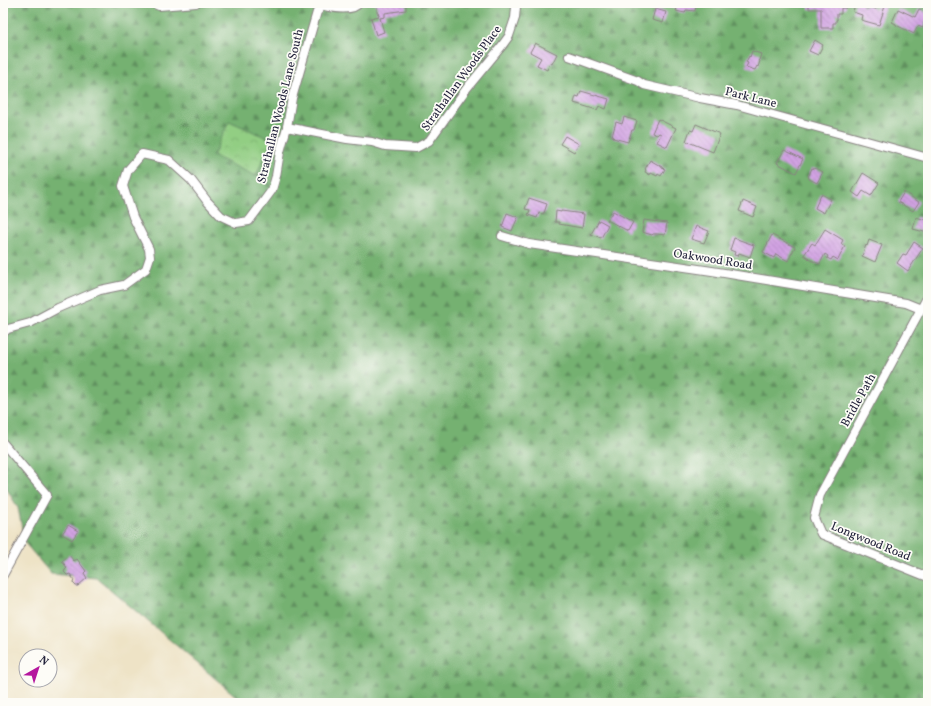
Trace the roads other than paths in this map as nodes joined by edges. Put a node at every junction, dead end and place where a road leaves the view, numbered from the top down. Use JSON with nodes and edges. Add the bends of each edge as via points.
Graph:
{"nodes":[{"id":1,"x":152,"y":3,"type":"edge"},
{"id":2,"x":196,"y":3,"type":"edge"},
{"id":3,"x":311,"y":3,"type":"edge"},
{"id":4,"x":359,"y":3,"type":"edge"},
{"id":5,"x":514,"y":3,"type":"edge"},
{"id":6,"x":323,"y":6,"type":"junction"},
{"id":7,"x":569,"y":56,"type":"dead end"},
{"id":8,"x":287,"y":127,"type":"junction"},
{"id":9,"x":928,"y":158,"type":"edge"},
{"id":10,"x":502,"y":236,"type":"dead end"},
{"id":11,"x":928,"y":296,"type":"edge"},
{"id":12,"x":921,"y":309,"type":"junction"},
{"id":13,"x":3,"y":333,"type":"edge"},
{"id":14,"x":3,"y":443,"type":"edge"},
{"id":15,"x":814,"y":518,"type":"joint"},
{"id":16,"x":3,"y":575,"type":"edge"},
{"id":17,"x":928,"y":577,"type":"edge"}],
"edges":[{"from":1,"to":2,"type":"street","via":[[159,6]]},
{"from":3,"to":6,"type":"street"},
{"from":4,"to":6,"type":"street","via":[[348,9]]},
{"from":5,"to":8,"type":"street","name":"Strathallan Woods Place","via":[[515,18],[509,36],[429,141],[416,148],[386,146]]},
{"from":6,"to":8,"type":"street","name":"Strathallan Woods Lane South","via":[[317,12],[292,98]]},
{"from":7,"to":9,"type":"street","name":"Park Lane","via":[[644,85],[737,105]]},
{"from":8,"to":13,"type":"street","name":"Strathallan Woods Lane South","via":[[272,190],[249,221],[236,222],[221,216],[191,180],[169,160],[142,154],[128,170],[123,186],[133,217],[149,249],[150,258],[146,269],[124,285],[100,290]]},
{"from":10,"to":12,"type":"street","name":"Oakwood Road","via":[[529,244],[906,303]]},
{"from":11,"to":12,"type":"street","name":"Bridle Path"},
{"from":12,"to":15,"type":"street","name":"Bridle Path","via":[[820,495]]},
{"from":14,"to":16,"type":"street","via":[[47,495]]},
{"from":15,"to":17,"type":"street","name":"Longwood Road","via":[[821,534]]}]}
